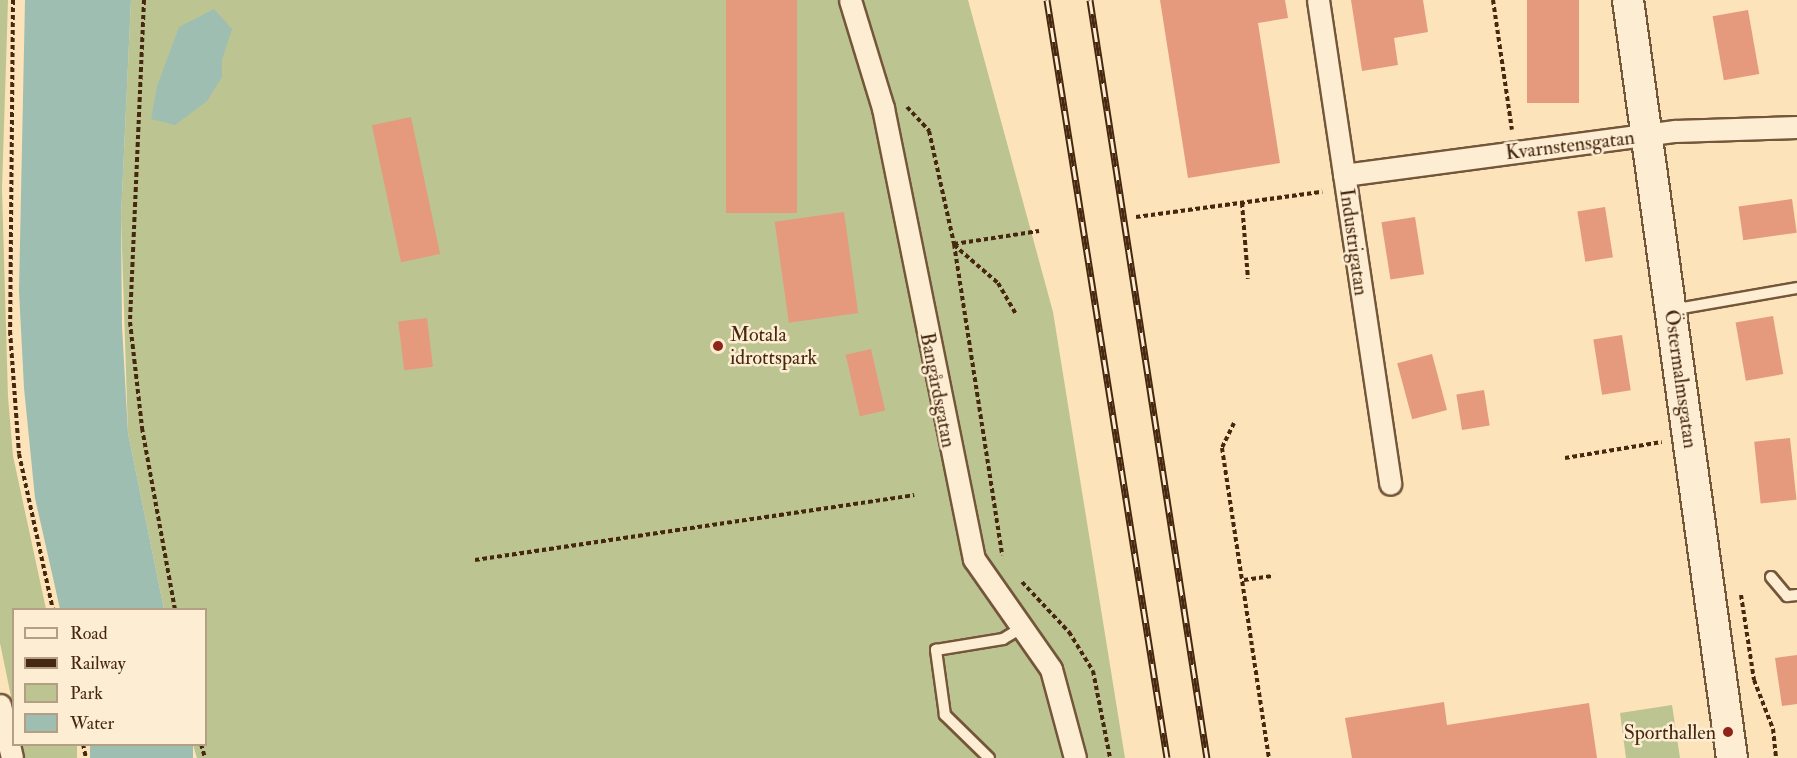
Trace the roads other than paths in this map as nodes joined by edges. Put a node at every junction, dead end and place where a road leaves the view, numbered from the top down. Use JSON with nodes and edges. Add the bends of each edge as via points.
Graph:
{"nodes":[{"id":1,"x":850,"y":0,"type":"edge"},
{"id":2,"x":1318,"y":0,"type":"edge"},
{"id":3,"x":1628,"y":0,"type":"edge"},
{"id":4,"x":1797,"y":127,"type":"edge"},
{"id":5,"x":1648,"y":135,"type":"junction"},
{"id":6,"x":1345,"y":182,"type":"junction"},
{"id":7,"x":1797,"y":288,"type":"edge"},
{"id":8,"x":1671,"y":310,"type":"junction"},
{"id":9,"x":1390,"y":484,"type":"dead end"},
{"id":10,"x":1771,"y":577,"type":"dead end"},
{"id":11,"x":1797,"y":595,"type":"edge"},
{"id":12,"x":1024,"y":626,"type":"junction"},
{"id":13,"x":0,"y":705,"type":"edge"},
{"id":14,"x":12,"y":758,"type":"edge"},
{"id":15,"x":989,"y":758,"type":"edge"},
{"id":16,"x":1075,"y":758,"type":"edge"},
{"id":17,"x":1732,"y":758,"type":"edge"}],
"edges":[{"from":1,"to":12,"type":"street","name":"Bangårdsgatan","via":[[883,108],[969,540],[982,575]]},
{"from":2,"to":6,"type":"street","name":"Industrigatan"},
{"from":3,"to":5,"type":"street","name":"Östermalmsgatan"},
{"from":4,"to":5,"type":"street","name":"Kvarnstensgatan"},
{"from":5,"to":6,"type":"street","name":"Kvarnstensgatan"},
{"from":5,"to":8,"type":"street","name":"Östermalmsgatan"},
{"from":6,"to":9,"type":"street","name":"Industrigatan"},
{"from":7,"to":8,"type":"lane"},
{"from":8,"to":17,"type":"street","name":"Östermalmsgatan"},
{"from":10,"to":11,"type":"lane","via":[[1787,596]]},
{"from":12,"to":15,"type":"lane","via":[[1003,639],[936,650],[945,715]]},
{"from":12,"to":16,"type":"street","name":"Bangårdsgatan","via":[[1060,689]]},
{"from":13,"to":14,"type":"street"}]}
